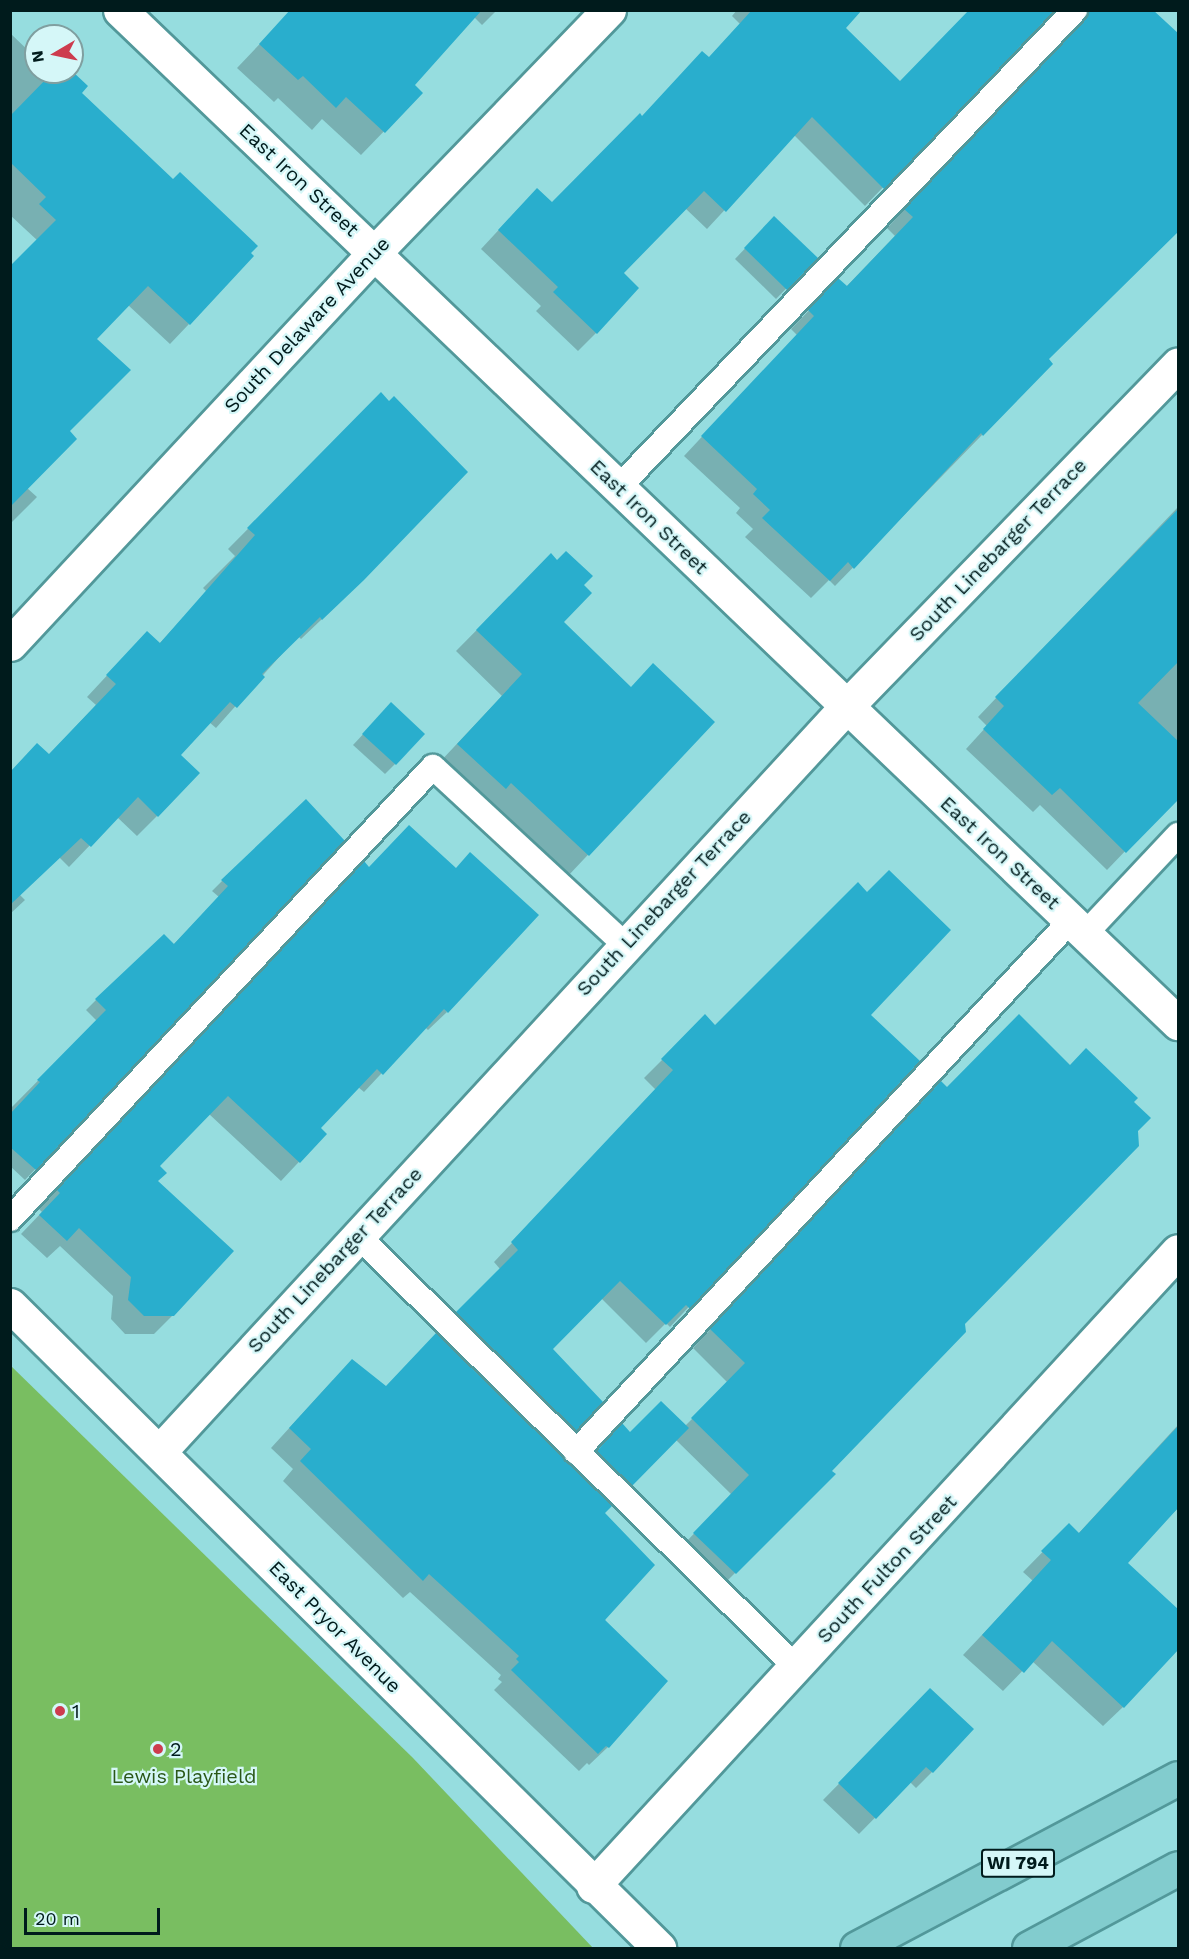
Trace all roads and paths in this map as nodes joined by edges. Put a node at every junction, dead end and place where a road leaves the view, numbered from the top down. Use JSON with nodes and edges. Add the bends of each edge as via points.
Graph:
{"nodes":[{"id":1,"x":120,"y":10,"type":"edge"},
{"id":2,"x":609,"y":10,"type":"edge"},
{"id":3,"x":1075,"y":10,"type":"edge"},
{"id":4,"x":375,"y":252,"type":"junction"},
{"id":5,"x":1179,"y":364,"type":"edge"},
{"id":6,"x":619,"y":487,"type":"junction"},
{"id":7,"x":10,"y":644,"type":"edge"},
{"id":8,"x":846,"y":707,"type":"junction"},
{"id":9,"x":1179,"y":835,"type":"edge"},
{"id":10,"x":1078,"y":927,"type":"junction"},
{"id":11,"x":625,"y":945,"type":"junction"},
{"id":12,"x":1179,"y":1023,"type":"edge"},
{"id":13,"x":10,"y":1219,"type":"edge"},
{"id":14,"x":357,"y":1235,"type":"junction"},
{"id":15,"x":1179,"y":1251,"type":"edge"},
{"id":16,"x":10,"y":1305,"type":"edge"},
{"id":17,"x":160,"y":1451,"type":"junction"},
{"id":18,"x":576,"y":1452,"type":"junction"},
{"id":19,"x":796,"y":1667,"type":"junction"},
{"id":20,"x":1179,"y":1778,"type":"edge"},
{"id":21,"x":1179,"y":1868,"type":"edge"},
{"id":22,"x":593,"y":1886,"type":"junction"},
{"id":23,"x":659,"y":1948,"type":"edge"},
{"id":24,"x":857,"y":1948,"type":"edge"},
{"id":25,"x":1029,"y":1948,"type":"edge"}],
"edges":[{"from":1,"to":4,"type":"street","name":"East Iron Street"},
{"from":2,"to":4,"type":"street","name":"South Delaware Avenue"},
{"from":3,"to":6,"type":"lane"},
{"from":4,"to":6,"type":"street","name":"East Iron Street"},
{"from":4,"to":7,"type":"street","name":"South Delaware Avenue"},
{"from":5,"to":8,"type":"street","name":"South Linebarger Terrace"},
{"from":6,"to":8,"type":"street","name":"East Iron Street"},
{"from":8,"to":10,"type":"street","name":"East Iron Street"},
{"from":8,"to":11,"type":"street","name":"South Linebarger Terrace"},
{"from":9,"to":10,"type":"lane"},
{"from":10,"to":12,"type":"street","name":"East Iron Street"},
{"from":10,"to":18,"type":"lane"},
{"from":11,"to":13,"type":"lane","via":[[433,766]]},
{"from":11,"to":14,"type":"street","name":"South Linebarger Terrace"},
{"from":14,"to":17,"type":"street","name":"South Linebarger Terrace"},
{"from":14,"to":18,"type":"lane"},
{"from":15,"to":19,"type":"street","name":"South Fulton Street"},
{"from":16,"to":17,"type":"street","name":"East Pryor Avenue"},
{"from":17,"to":22,"type":"street","name":"East Pryor Avenue"},
{"from":18,"to":19,"type":"lane"},
{"from":19,"to":22,"type":"street","name":"South Fulton Street"},
{"from":20,"to":24,"type":"main road","number":"WI 794"},
{"from":21,"to":25,"type":"main road"},
{"from":22,"to":23,"type":"street","name":"East Pryor Avenue"}]}
